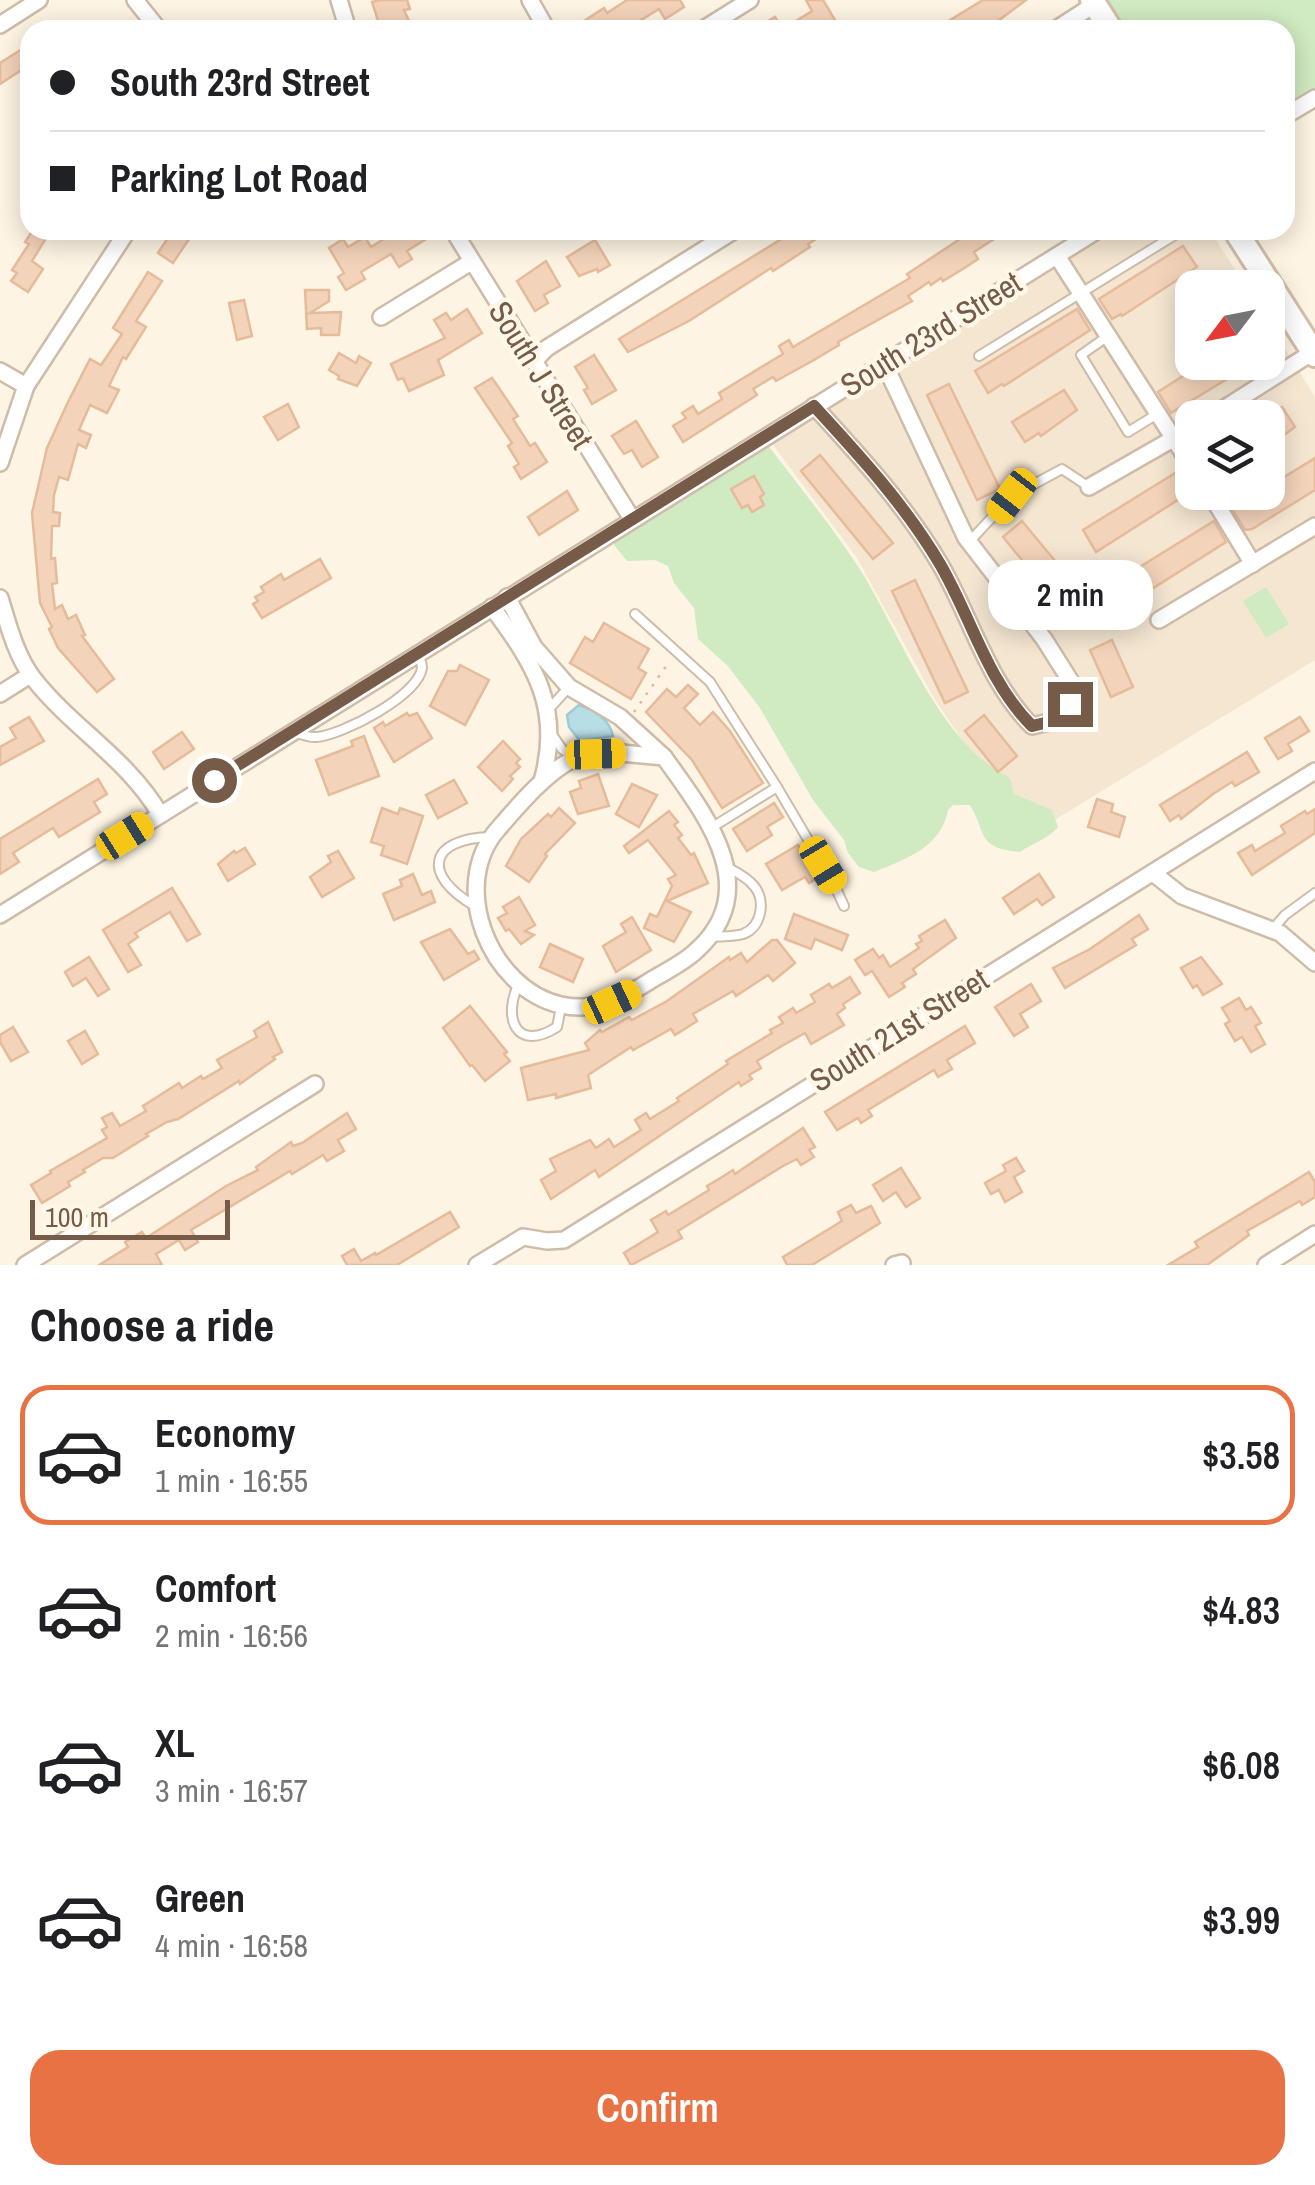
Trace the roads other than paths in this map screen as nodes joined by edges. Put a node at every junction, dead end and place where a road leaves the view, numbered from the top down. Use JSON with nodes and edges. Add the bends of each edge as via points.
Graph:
{"nodes":[{"id":1,"x":135,"y":0,"type":"edge"},
{"id":2,"x":750,"y":0,"type":"edge"},
{"id":3,"x":36,"y":1,"type":"edge"},
{"id":4,"x":1094,"y":2,"type":"edge"},
{"id":5,"x":151,"y":20,"type":"edge"},
{"id":6,"x":718,"y":20,"type":"edge"},
{"id":7,"x":1069,"y":20,"type":"edge"},
{"id":8,"x":0,"y":25,"type":"edge"},
{"id":9,"x":121,"y":240,"type":"edge"},
{"id":10,"x":459,"y":240,"type":"edge"},
{"id":11,"x":719,"y":240,"type":"edge"},
{"id":12,"x":1082,"y":240,"type":"edge"},
{"id":13,"x":1167,"y":240,"type":"edge"},
{"id":14,"x":1241,"y":240,"type":"edge"},
{"id":15,"x":1057,"y":256,"type":"junction"},
{"id":16,"x":471,"y":262,"type":"junction"},
{"id":17,"x":1080,"y":293,"type":"junction"},
{"id":18,"x":381,"y":317,"type":"dead end"},
{"id":19,"x":1108,"y":336,"type":"junction"},
{"id":20,"x":1314,"y":353,"type":"edge"},
{"id":21,"x":978,"y":356,"type":"dead end"},
{"id":22,"x":534,"y":361,"type":"junction"},
{"id":23,"x":884,"y":363,"type":"junction"},
{"id":24,"x":0,"y":371,"type":"edge"},
{"id":25,"x":26,"y":386,"type":"junction"},
{"id":26,"x":1238,"y":400,"type":"edge"},
{"id":27,"x":814,"y":406,"type":"junction"},
{"id":28,"x":1158,"y":413,"type":"junction"},
{"id":29,"x":1175,"y":439,"type":"joint"},
{"id":30,"x":0,"y":463,"type":"edge"},
{"id":31,"x":1089,"y":486,"type":"joint"},
{"id":32,"x":1220,"y":510,"type":"edge"},
{"id":33,"x":632,"y":519,"type":"junction"},
{"id":34,"x":1315,"y":526,"type":"edge"},
{"id":35,"x":969,"y":542,"type":"junction"},
{"id":36,"x":1253,"y":564,"type":"junction"},
{"id":37,"x":506,"y":597,"type":"junction"},
{"id":38,"x":0,"y":598,"type":"edge"},
{"id":39,"x":492,"y":606,"type":"junction"},
{"id":40,"x":635,"y":614,"type":"dead end"},
{"id":41,"x":1159,"y":620,"type":"dead end"},
{"id":42,"x":418,"y":653,"type":"junction"},
{"id":43,"x":30,"y":675,"type":"junction"},
{"id":44,"x":569,"y":687,"type":"junction"},
{"id":45,"x":0,"y":694,"type":"edge"},
{"id":46,"x":549,"y":708,"type":"junction"},
{"id":47,"x":294,"y":732,"type":"junction"},
{"id":48,"x":551,"y":733,"type":"junction"},
{"id":49,"x":664,"y":757,"type":"junction"},
{"id":50,"x":576,"y":758,"type":"junction"},
{"id":51,"x":1315,"y":771,"type":"edge"},
{"id":52,"x":540,"y":784,"type":"junction"},
{"id":53,"x":777,"y":787,"type":"junction"},
{"id":54,"x":160,"y":814,"type":"junction"},
{"id":55,"x":711,"y":828,"type":"junction"},
{"id":56,"x":492,"y":837,"type":"junction"},
{"id":57,"x":727,"y":866,"type":"junction"},
{"id":58,"x":1153,"y":872,"type":"junction"},
{"id":59,"x":1315,"y":892,"type":"edge"},
{"id":60,"x":844,"y":906,"type":"dead end"},
{"id":61,"x":476,"y":907,"type":"junction"},
{"id":62,"x":0,"y":914,"type":"edge"},
{"id":63,"x":1273,"y":929,"type":"junction"},
{"id":64,"x":710,"y":936,"type":"junction"},
{"id":65,"x":1315,"y":963,"type":"edge"},
{"id":66,"x":519,"y":983,"type":"junction"},
{"id":67,"x":562,"y":1005,"type":"junction"},
{"id":68,"x":316,"y":1084,"type":"dead end"},
{"id":69,"x":1315,"y":1234,"type":"edge"},
{"id":70,"x":25,"y":1265,"type":"edge"},
{"id":71,"x":477,"y":1265,"type":"edge"},
{"id":72,"x":1266,"y":1265,"type":"edge"}],
"edges":[{"from":1,"to":5,"type":"street"},
{"from":2,"to":6,"type":"street"},
{"from":3,"to":8,"type":"street"},
{"from":4,"to":7,"type":"street"},
{"from":9,"to":25,"type":"street"},
{"from":10,"to":16,"type":"street","name":"South J Street"},
{"from":11,"to":22,"type":"street"},
{"from":12,"to":15,"type":"street","name":"South 23rd Street"},
{"from":13,"to":17,"type":"lane"},
{"from":14,"to":20,"type":"street"},
{"from":15,"to":17,"type":"street"},
{"from":15,"to":23,"type":"street","name":"South 23rd Street"},
{"from":16,"to":18,"type":"street"},
{"from":16,"to":22,"type":"street","name":"South J Street"},
{"from":17,"to":19,"type":"street"},
{"from":17,"to":21,"type":"lane"},
{"from":19,"to":28,"type":"street"},
{"from":19,"to":28,"type":"lane","via":[[1081,355],[1128,432]]},
{"from":20,"to":26,"type":"street"},
{"from":22,"to":33,"type":"street","name":"South J Street"},
{"from":23,"to":27,"type":"street","name":"South 23rd Street"},
{"from":23,"to":35,"type":"street"},
{"from":24,"to":25,"type":"street"},
{"from":25,"to":30,"type":"street"},
{"from":27,"to":33,"type":"street","name":"South 23rd Street"},
{"from":27,"to":35,"type":"street","via":[[894,493],[1019,713],[1032,726],[1049,722],[1070,704],[1073,685]]},
{"from":28,"to":29,"type":"street"},
{"from":29,"to":31,"type":"street"},
{"from":31,"to":35,"type":"lane","via":[[1062,469],[1051,474],[1012,496]]},
{"from":32,"to":36,"type":"street"},
{"from":33,"to":37,"type":"street","name":"South 23rd Street"},
{"from":34,"to":36,"type":"street"},
{"from":36,"to":41,"type":"street"},
{"from":37,"to":39,"type":"street","name":"South 23rd Street"},
{"from":37,"to":44,"type":"street","via":[[534,646]]},
{"from":38,"to":43,"type":"street"},
{"from":39,"to":42,"type":"street","name":"South 23rd Street"},
{"from":39,"to":46,"type":"street"},
{"from":40,"to":53,"type":"lane","via":[[710,682]]},
{"from":42,"to":47,"type":"street","name":"South 23rd Street"},
{"from":42,"to":47,"type":"lane","via":[[421,671],[401,696],[321,737]]},
{"from":43,"to":45,"type":"street"},
{"from":43,"to":54,"type":"street","via":[[126,768]]},
{"from":44,"to":46,"type":"lane"},
{"from":44,"to":49,"type":"street","via":[[620,716]]},
{"from":46,"to":48,"type":"street"},
{"from":47,"to":54,"type":"street","name":"South 23rd Street"},
{"from":48,"to":50,"type":"lane"},
{"from":48,"to":52,"type":"street"},
{"from":49,"to":50,"type":"street"},
{"from":49,"to":55,"type":"street"},
{"from":50,"to":52,"type":"street"},
{"from":51,"to":58,"type":"street","name":"South 21st Street"},
{"from":52,"to":56,"type":"street"},
{"from":53,"to":55,"type":"lane"},
{"from":53,"to":60,"type":"lane"},
{"from":54,"to":62,"type":"street","name":"South 23rd Street"},
{"from":55,"to":57,"type":"street"},
{"from":56,"to":61,"type":"street","via":[[477,870]]},
{"from":56,"to":61,"type":"lane","via":[[466,837],[440,856],[446,886]]},
{"from":57,"to":64,"type":"street","via":[[726,904]]},
{"from":57,"to":64,"type":"lane","via":[[754,886],[760,914],[742,934]]},
{"from":58,"to":63,"type":"street","via":[[1182,896]]},
{"from":58,"to":71,"type":"street","name":"South 21st Street","via":[[564,1240],[523,1237]]},
{"from":59,"to":63,"type":"lane"},
{"from":61,"to":66,"type":"street"},
{"from":63,"to":65,"type":"street"},
{"from":64,"to":67,"type":"street","via":[[690,956],[612,1002]]},
{"from":66,"to":67,"type":"street"},
{"from":66,"to":67,"type":"lane","via":[[510,1002],[518,1032],[546,1034],[557,1027]]},
{"from":68,"to":70,"type":"street"},
{"from":69,"to":72,"type":"street"}]}
